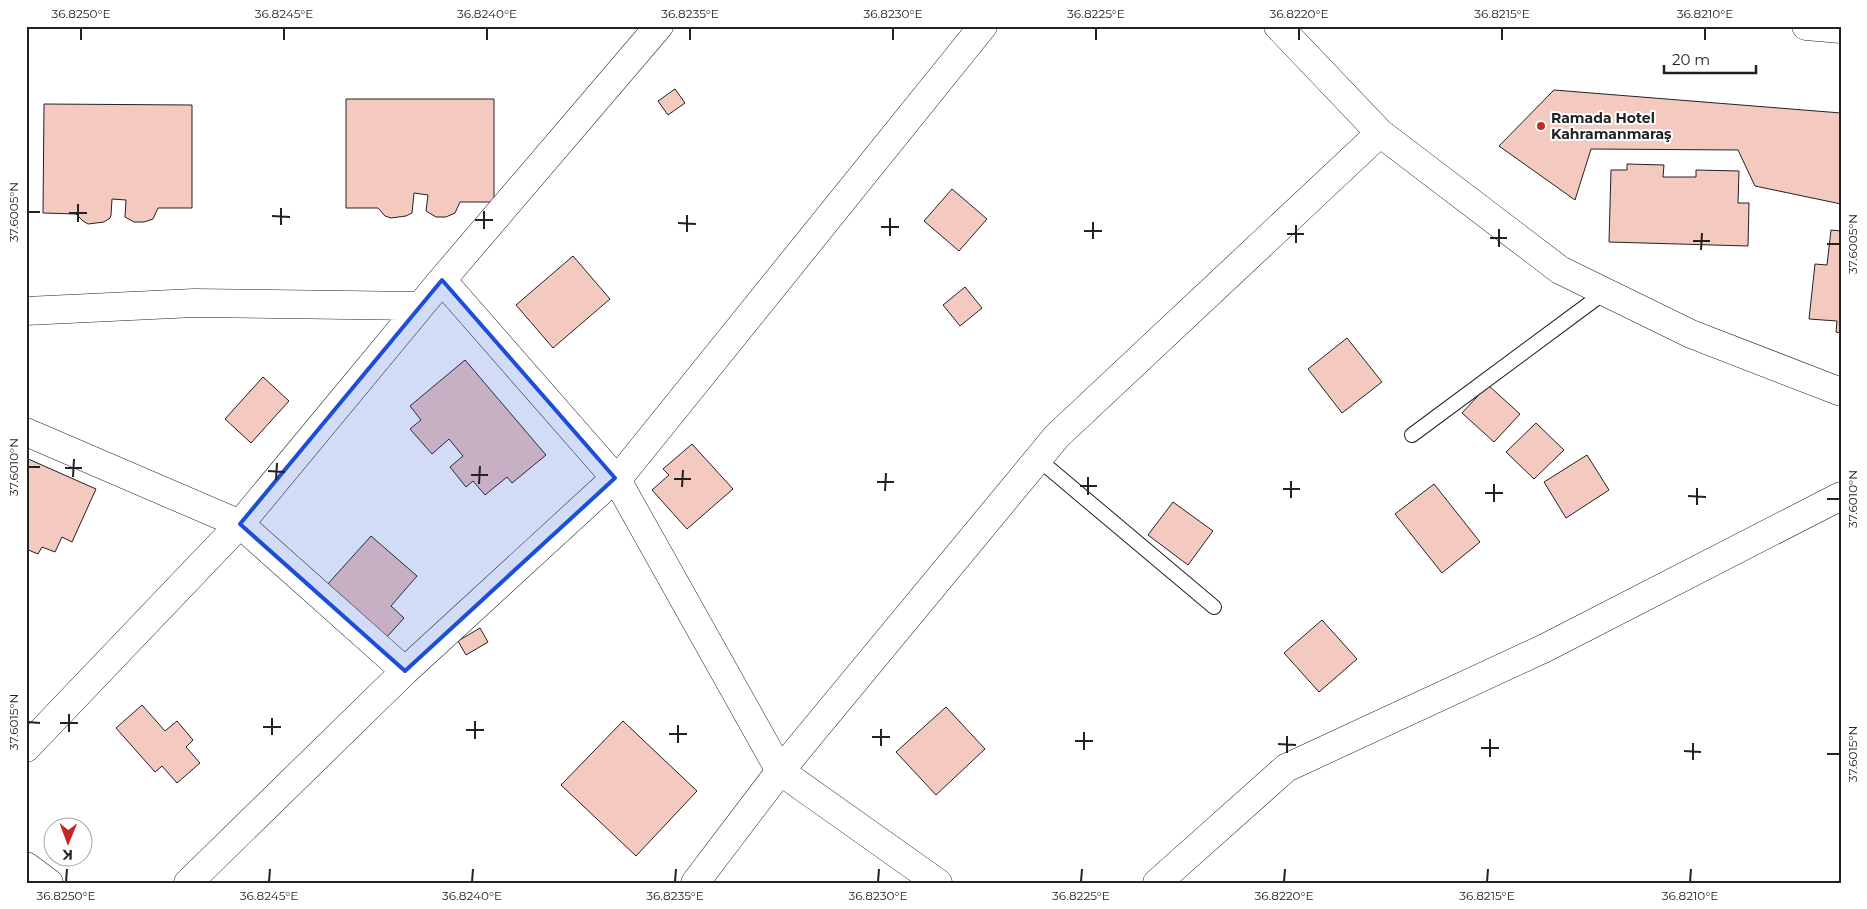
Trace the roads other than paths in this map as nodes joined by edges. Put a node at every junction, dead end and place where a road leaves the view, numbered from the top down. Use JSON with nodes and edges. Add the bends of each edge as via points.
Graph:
{"nodes":[{"id":1,"x":659,"y":26,"type":"edge"},
{"id":2,"x":983,"y":26,"type":"edge"},
{"id":3,"x":1278,"y":26,"type":"edge"},
{"id":4,"x":1806,"y":26,"type":"edge"},
{"id":5,"x":1841,"y":29,"type":"edge"},
{"id":6,"x":1380,"y":133,"type":"junction"},
{"id":7,"x":442,"y":280,"type":"junction"},
{"id":8,"x":1604,"y":292,"type":"junction"},
{"id":9,"x":420,"y":306,"type":"junction"},
{"id":10,"x":26,"y":311,"type":"edge"},
{"id":11,"x":1841,"y":392,"type":"edge"},
{"id":12,"x":26,"y":432,"type":"edge"},
{"id":13,"x":1412,"y":435,"type":"dead end"},
{"id":14,"x":1038,"y":459,"type":"junction"},
{"id":15,"x":616,"y":479,"type":"junction"},
{"id":16,"x":1841,"y":496,"type":"edge"},
{"id":17,"x":240,"y":524,"type":"junction"},
{"id":18,"x":1214,"y":607,"type":"dead end"},
{"id":19,"x":405,"y":671,"type":"junction"},
{"id":20,"x":26,"y":748,"type":"edge"},
{"id":21,"x":780,"y":771,"type":"junction"},
{"id":22,"x":26,"y":866,"type":"edge"},
{"id":23,"x":49,"y":883,"type":"edge"},
{"id":24,"x":188,"y":883,"type":"edge"},
{"id":25,"x":696,"y":883,"type":"edge"},
{"id":26,"x":938,"y":883,"type":"edge"},
{"id":27,"x":1157,"y":883,"type":"edge"}],
"edges":[{"from":1,"to":7,"type":"street"},
{"from":2,"to":15,"type":"street"},
{"from":3,"to":6,"type":"street"},
{"from":4,"to":5,"type":"street"},
{"from":6,"to":8,"type":"street","via":[[1560,270]]},
{"from":6,"to":14,"type":"street","via":[[1057,436]]},
{"from":7,"to":9,"type":"street"},
{"from":7,"to":15,"type":"street"},
{"from":8,"to":11,"type":"street","via":[[1691,334]]},
{"from":8,"to":13,"type":"lane"},
{"from":9,"to":10,"type":"street","via":[[194,303]]},
{"from":9,"to":17,"type":"street"},
{"from":12,"to":17,"type":"street"},
{"from":14,"to":18,"type":"lane"},
{"from":14,"to":21,"type":"street"},
{"from":15,"to":19,"type":"street"},
{"from":15,"to":21,"type":"street"},
{"from":16,"to":27,"type":"street","via":[[1545,648],[1286,768]]},
{"from":17,"to":19,"type":"street"},
{"from":17,"to":20,"type":"street"},
{"from":19,"to":24,"type":"street"},
{"from":21,"to":25,"type":"street"},
{"from":21,"to":26,"type":"street"},
{"from":22,"to":23,"type":"street"}]}
